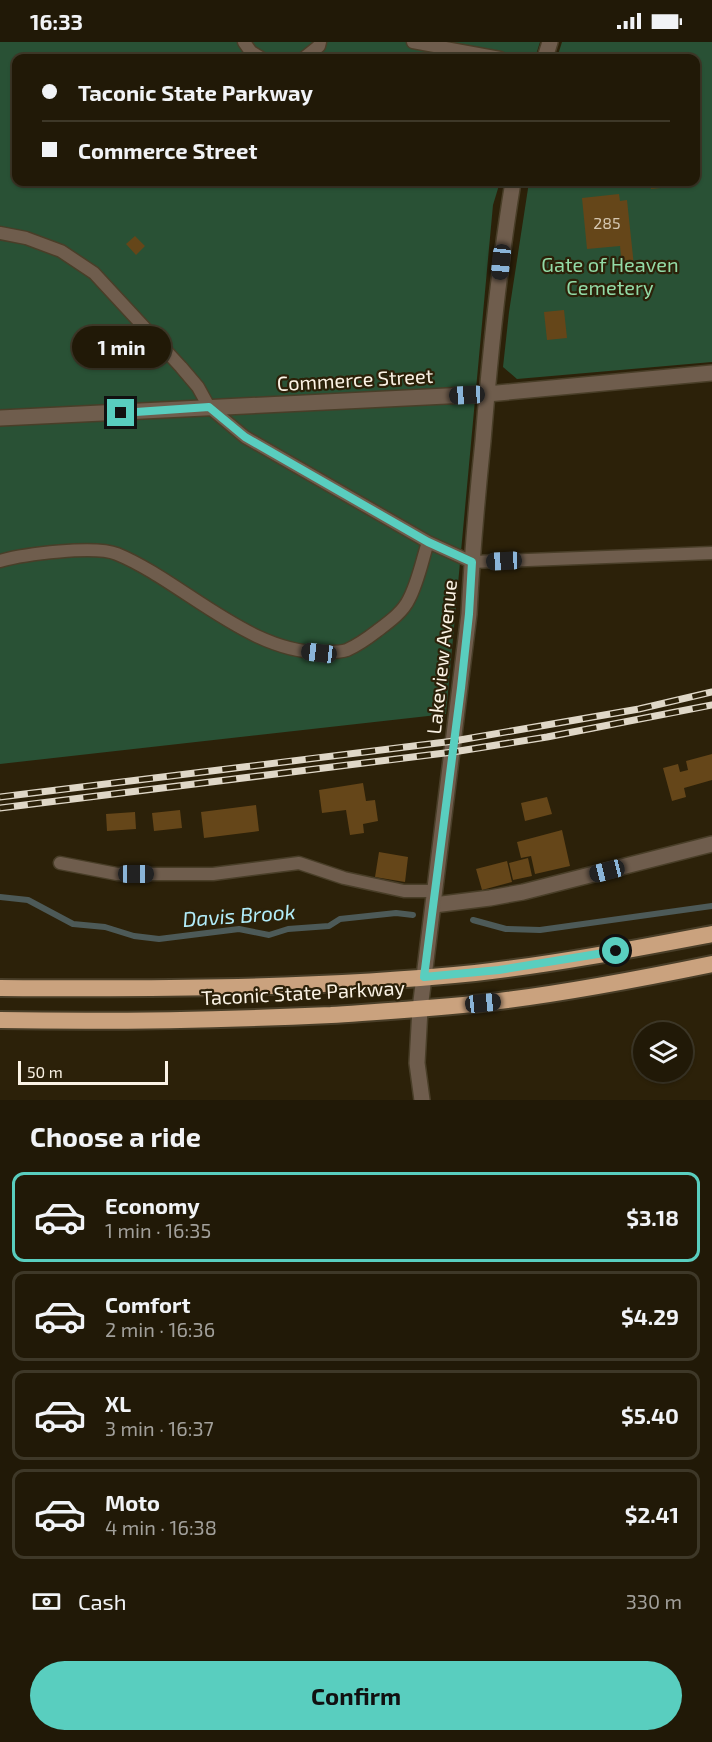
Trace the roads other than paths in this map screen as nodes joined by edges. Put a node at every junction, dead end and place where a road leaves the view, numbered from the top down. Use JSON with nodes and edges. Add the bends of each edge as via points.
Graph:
{"nodes":[{"id":1,"x":244,"y":42,"type":"edge"},
{"id":2,"x":320,"y":42,"type":"edge"},
{"id":3,"x":413,"y":42,"type":"edge"},
{"id":4,"x":254,"y":54,"type":"edge"},
{"id":5,"x":309,"y":54,"type":"edge"},
{"id":6,"x":478,"y":54,"type":"edge"},
{"id":7,"x":512,"y":186,"type":"edge"},
{"id":8,"x":0,"y":233,"type":"edge"},
{"id":9,"x":712,"y":373,"type":"edge"},
{"id":10,"x":487,"y":394,"type":"junction"},
{"id":11,"x":209,"y":407,"type":"junction"},
{"id":12,"x":0,"y":418,"type":"edge"},
{"id":13,"x":428,"y":542,"type":"junction"},
{"id":14,"x":712,"y":553,"type":"edge"},
{"id":15,"x":0,"y":561,"type":"edge"},
{"id":16,"x":472,"y":562,"type":"junction"},
{"id":17,"x":712,"y":844,"type":"edge"},
{"id":18,"x":60,"y":862,"type":"dead end"},
{"id":19,"x":435,"y":898,"type":"junction"},
{"id":20,"x":712,"y":934,"type":"edge"},
{"id":21,"x":712,"y":964,"type":"edge"},
{"id":22,"x":424,"y":977,"type":"junction"},
{"id":23,"x":0,"y":988,"type":"edge"},
{"id":24,"x":420,"y":1009,"type":"junction"},
{"id":25,"x":0,"y":1020,"type":"edge"},
{"id":26,"x":422,"y":1100,"type":"edge"}],
"edges":[{"from":1,"to":4,"type":"lane"},
{"from":2,"to":5,"type":"lane"},
{"from":3,"to":6,"type":"lane"},
{"from":7,"to":10,"type":"street","name":"Lakeview Avenue"},
{"from":8,"to":11,"type":"lane","via":[[61,250],[94,273],[182,367]]},
{"from":9,"to":10,"type":"street","name":"Commerce Street"},
{"from":10,"to":11,"type":"street","name":"Commerce Street"},
{"from":10,"to":16,"type":"street","name":"Lakeview Avenue"},
{"from":11,"to":12,"type":"street","name":"Commerce Street"},
{"from":11,"to":13,"type":"lane","via":[[245,437]]},
{"from":13,"to":15,"type":"lane","via":[[409,600],[394,618],[345,651],[319,653],[272,643],[116,553],[93,549],[60,551]]},
{"from":13,"to":16,"type":"lane"},
{"from":14,"to":16,"type":"lane"},
{"from":16,"to":19,"type":"street","name":"Lakeview Avenue"},
{"from":17,"to":19,"type":"street","via":[[523,892],[490,898]]},
{"from":18,"to":19,"type":"lane","via":[[117,874],[202,874],[298,863],[344,879]]},
{"from":19,"to":22,"type":"street","name":"Lakeview Avenue"},
{"from":20,"to":22,"type":"highway","name":"Taconic State Parkway","via":[[562,961]]},
{"from":21,"to":24,"type":"highway","name":"Taconic State Parkway","via":[[578,990]]},
{"from":22,"to":23,"type":"highway","name":"Taconic State Parkway","via":[[234,986]]},
{"from":22,"to":24,"type":"street","name":"Lakeview Avenue"},
{"from":24,"to":25,"type":"highway","name":"Taconic State Parkway","via":[[196,1020]]},
{"from":24,"to":26,"type":"street","name":"Lakeview Avenue","via":[[417,1063]]}]}
